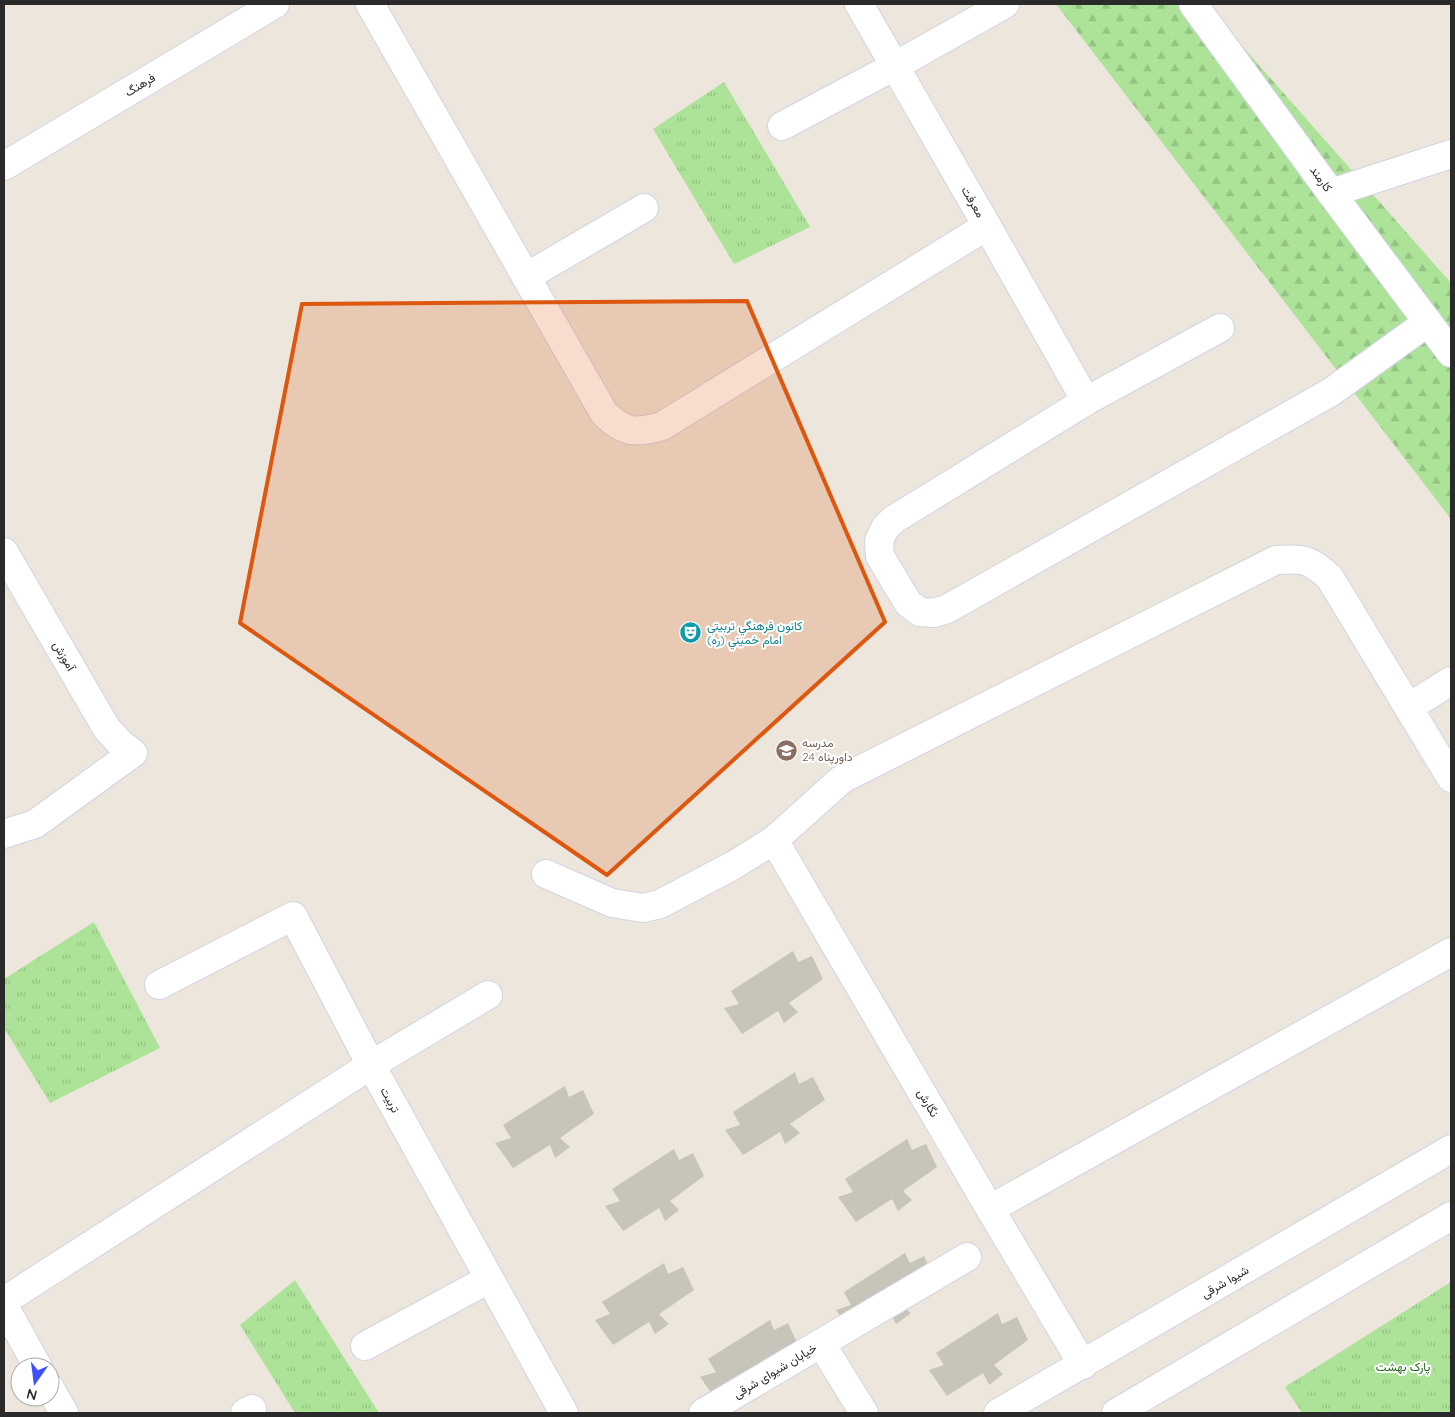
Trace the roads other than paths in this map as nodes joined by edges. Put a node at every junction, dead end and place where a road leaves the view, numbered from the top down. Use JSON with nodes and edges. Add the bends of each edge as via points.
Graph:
{"nodes":[{"id":1,"x":276,"y":4,"type":"edge"},
{"id":2,"x":370,"y":4,"type":"edge"},
{"id":3,"x":859,"y":4,"type":"edge"},
{"id":4,"x":1005,"y":4,"type":"edge"},
{"id":5,"x":1193,"y":4,"type":"edge"},
{"id":6,"x":894,"y":66,"type":"junction"},
{"id":7,"x":782,"y":126,"type":"dead end"},
{"id":8,"x":1451,"y":154,"type":"edge"},
{"id":9,"x":4,"y":166,"type":"edge"},
{"id":10,"x":1331,"y":193,"type":"junction"},
{"id":11,"x":644,"y":208,"type":"dead end"},
{"id":12,"x":987,"y":226,"type":"junction"},
{"id":13,"x":526,"y":277,"type":"junction"},
{"id":14,"x":1428,"y":322,"type":"junction"},
{"id":15,"x":1220,"y":328,"type":"dead end"},
{"id":16,"x":1451,"y":353,"type":"edge"},
{"id":17,"x":1086,"y":401,"type":"junction"},
{"id":18,"x":4,"y":552,"type":"edge"},
{"id":19,"x":13,"y":587,"type":"edge"},
{"id":20,"x":1451,"y":682,"type":"edge"},
{"id":21,"x":1409,"y":707,"type":"junction"},
{"id":22,"x":1451,"y":778,"type":"edge"},
{"id":23,"x":4,"y":834,"type":"edge"},
{"id":24,"x":774,"y":840,"type":"junction"},
{"id":25,"x":546,"y":874,"type":"dead end"},
{"id":26,"x":1451,"y":952,"type":"edge"},
{"id":27,"x":159,"y":985,"type":"dead end"},
{"id":28,"x":488,"y":995,"type":"dead end"},
{"id":29,"x":371,"y":1065,"type":"junction"},
{"id":30,"x":1451,"y":1150,"type":"edge"},
{"id":31,"x":990,"y":1209,"type":"junction"},
{"id":32,"x":1451,"y":1216,"type":"edge"},
{"id":33,"x":967,"y":1257,"type":"dead end"},
{"id":34,"x":489,"y":1279,"type":"junction"},
{"id":35,"x":4,"y":1300,"type":"edge"},
{"id":36,"x":4,"y":1306,"type":"edge"},
{"id":37,"x":821,"y":1343,"type":"junction"},
{"id":38,"x":365,"y":1346,"type":"dead end"},
{"id":39,"x":32,"y":1357,"type":"edge"},
{"id":40,"x":1083,"y":1365,"type":"junction"},
{"id":41,"x":564,"y":1413,"type":"edge"},
{"id":42,"x":703,"y":1413,"type":"edge"},
{"id":43,"x":864,"y":1413,"type":"edge"},
{"id":44,"x":998,"y":1413,"type":"edge"},
{"id":45,"x":1116,"y":1413,"type":"edge"}],
"edges":[{"from":1,"to":9,"type":"street","name":"فرهنگ"},
{"from":2,"to":13,"type":"street"},
{"from":3,"to":6,"type":"street","name":"معرفت"},
{"from":4,"to":6,"type":"street"},
{"from":5,"to":10,"type":"street","name":"کارمند"},
{"from":6,"to":7,"type":"street"},
{"from":6,"to":12,"type":"street","name":"معرفت"},
{"from":8,"to":10,"type":"street"},
{"from":10,"to":14,"type":"street","name":"کارمند"},
{"from":11,"to":13,"type":"street"},
{"from":12,"to":13,"type":"street","via":[[662,426],[648,430],[630,431],[615,424],[604,413]]},
{"from":12,"to":17,"type":"street","name":"معرفت"},
{"from":14,"to":16,"type":"street","name":"کارمند"},
{"from":14,"to":17,"type":"street","via":[[1331,392],[947,609],[934,613],[920,612],[908,603],[880,556],[879,541],[885,528]]},
{"from":15,"to":17,"type":"street"},
{"from":18,"to":19,"type":"street","name":"آموزش"},
{"from":19,"to":23,"type":"street","name":"آموزش","via":[[107,729],[133,753],[34,824]]},
{"from":20,"to":21,"type":"street"},
{"from":21,"to":22,"type":"street"},
{"from":21,"to":24,"type":"street","via":[[1330,578],[1316,565],[1307,562],[1276,560],[842,779]]},
{"from":24,"to":25,"type":"street","via":[[660,904],[643,908],[612,903]]},
{"from":24,"to":31,"type":"street","name":"نگارش"},
{"from":26,"to":31,"type":"street"},
{"from":27,"to":29,"type":"street","name":"تربیت","via":[[293,916]]},
{"from":28,"to":29,"type":"street"},
{"from":29,"to":34,"type":"street","name":"تربیت"},
{"from":29,"to":35,"type":"street"},
{"from":30,"to":40,"type":"street","name":"شیوا شرقی"},
{"from":31,"to":40,"type":"street","name":"نگارش"},
{"from":32,"to":45,"type":"street"},
{"from":33,"to":37,"type":"street","name":"خیابان شیوای شرقی"},
{"from":34,"to":38,"type":"street"},
{"from":34,"to":41,"type":"street","name":"تربیت"},
{"from":36,"to":39,"type":"street"},
{"from":37,"to":42,"type":"street","name":"خیابان شیوای شرقی"},
{"from":37,"to":43,"type":"street"},
{"from":40,"to":44,"type":"street","name":"شیوا شرقی"}]}
